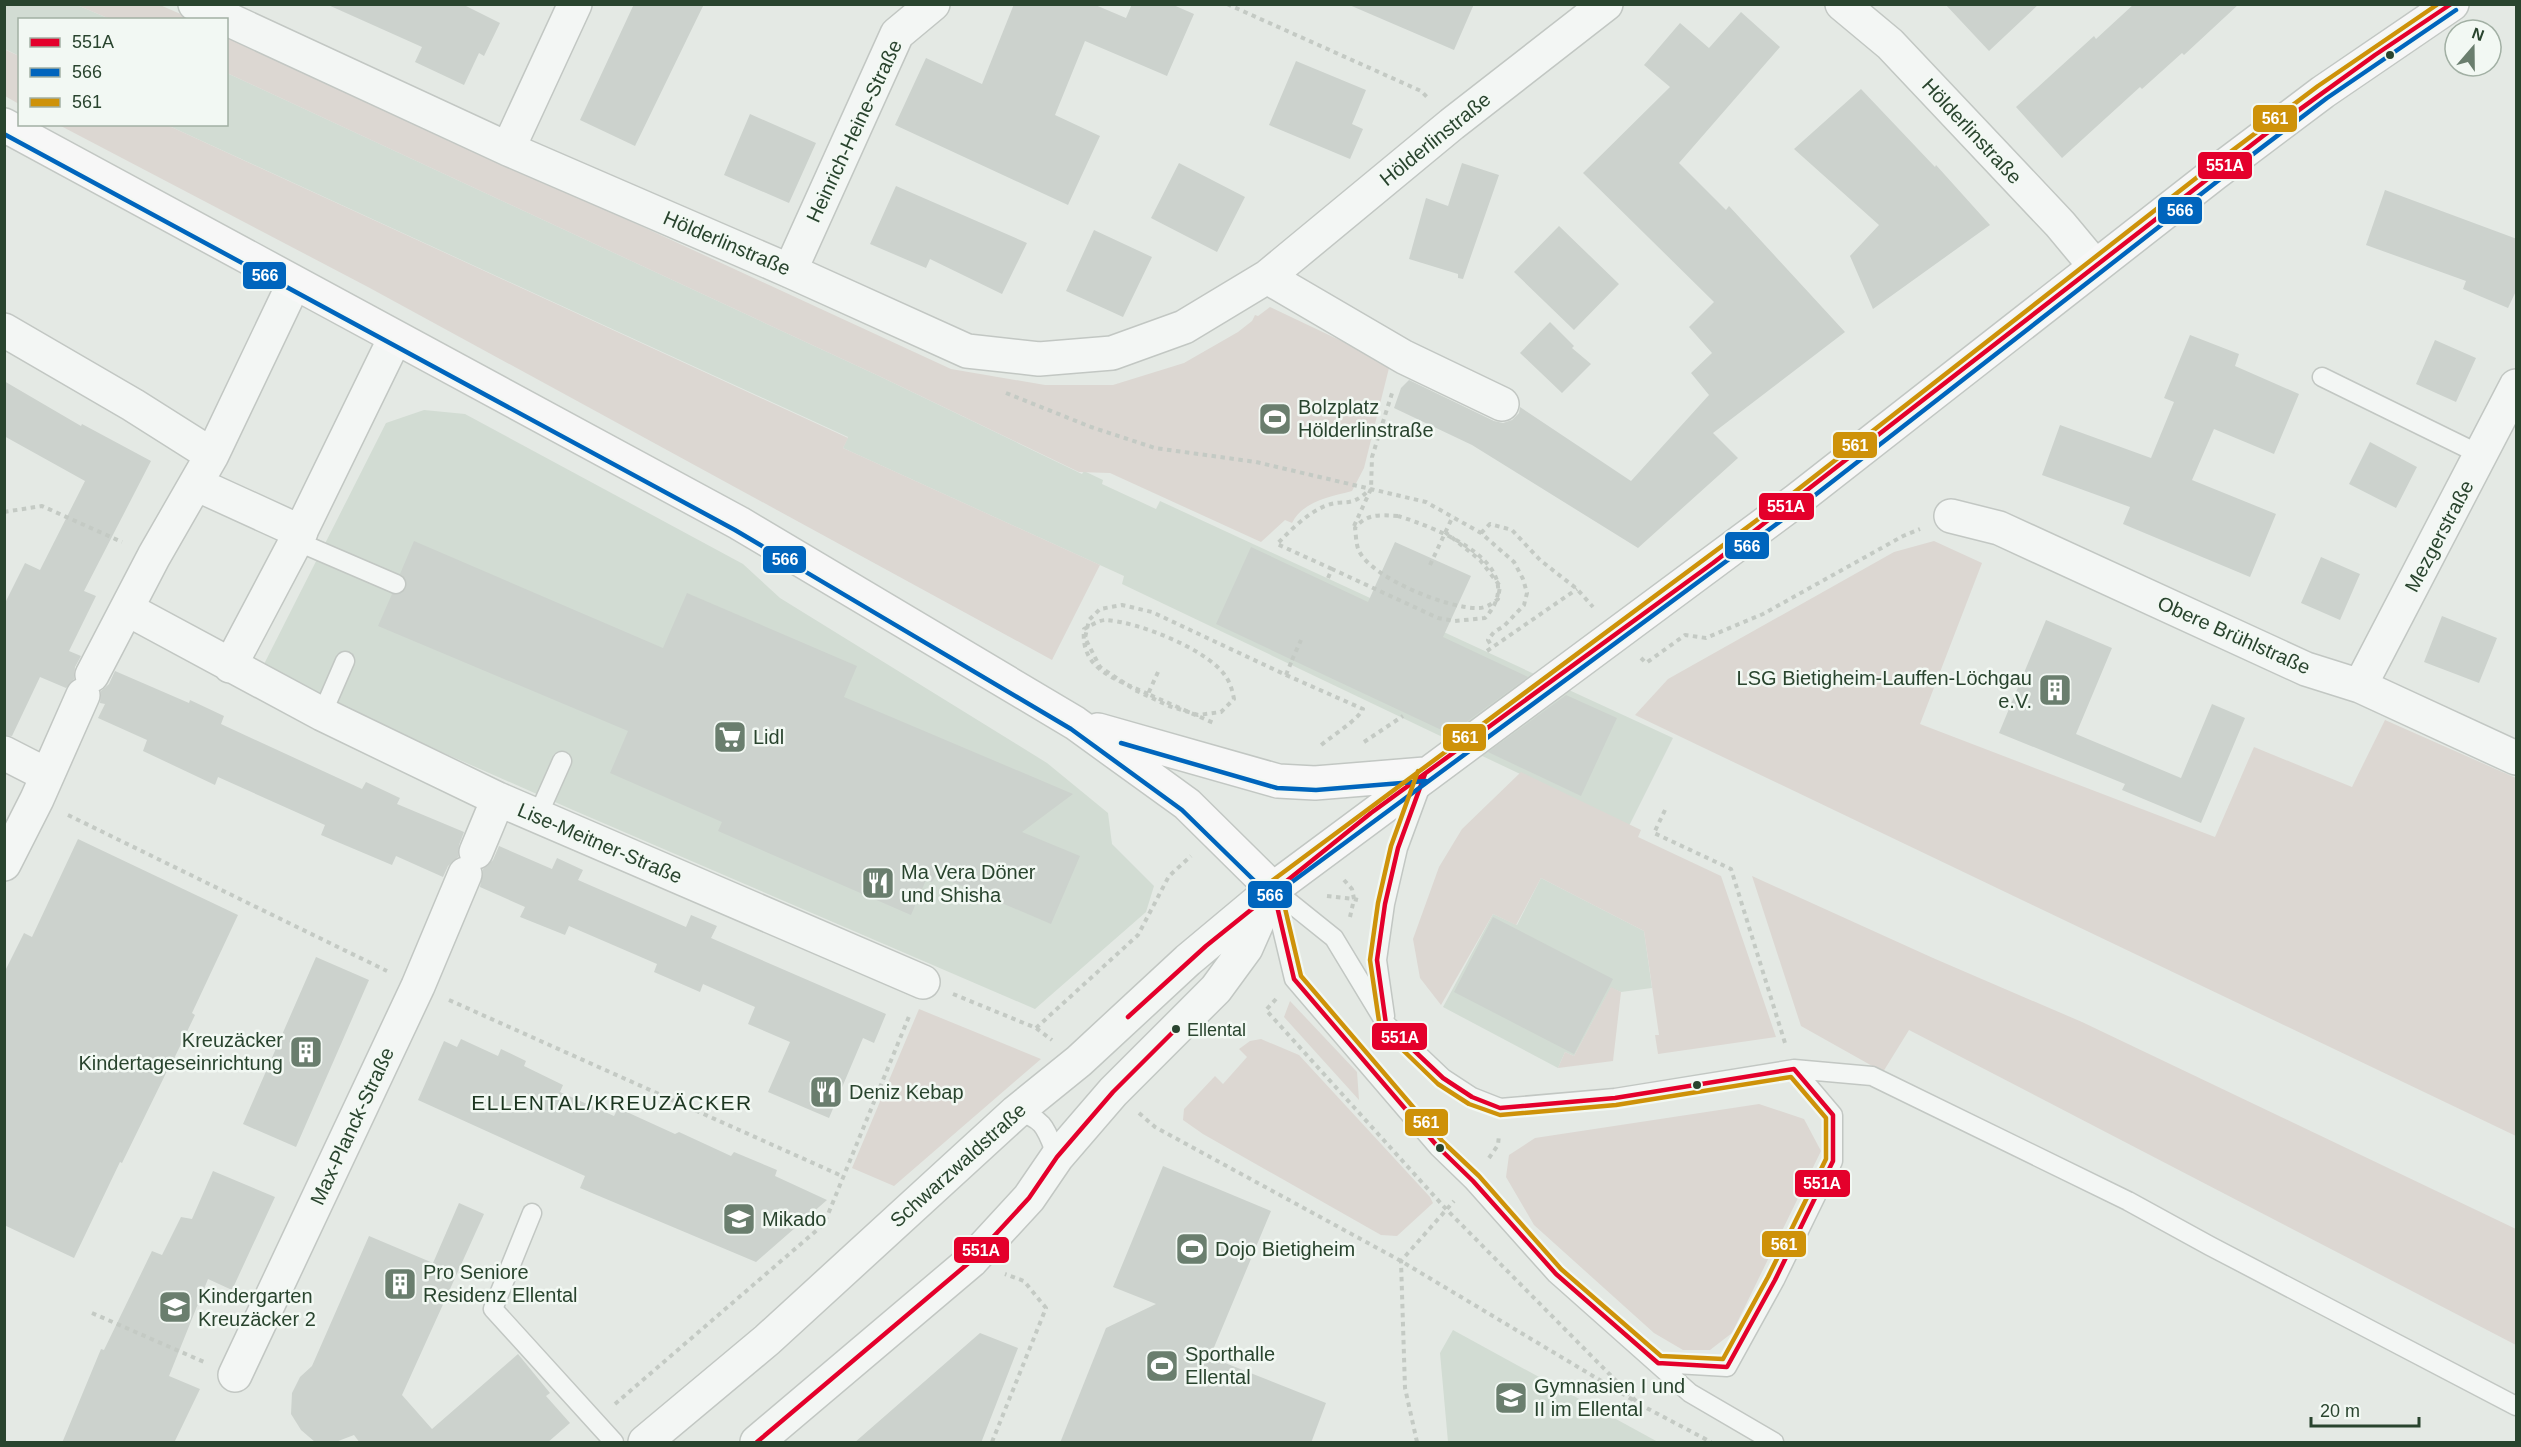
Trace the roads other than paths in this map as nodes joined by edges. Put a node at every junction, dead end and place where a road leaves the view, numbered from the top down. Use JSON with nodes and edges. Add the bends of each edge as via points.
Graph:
{"nodes":[{"id":1,"x":195,"y":4,"type":"edge"},
{"id":2,"x":575,"y":4,"type":"edge"},
{"id":3,"x":933,"y":4,"type":"edge"},
{"id":4,"x":1605,"y":4,"type":"edge"},
{"id":5,"x":1842,"y":4,"type":"edge"},
{"id":6,"x":2452,"y":4,"type":"edge"},
{"id":7,"x":230,"y":12,"type":"edge"},
{"id":8,"x":4,"y":125,"type":"edge"},
{"id":9,"x":508,"y":149,"type":"junction"},
{"id":10,"x":2095,"y":266,"type":"junction"},
{"id":11,"x":790,"y":271,"type":"junction"},
{"id":12,"x":1267,"y":277,"type":"junction"},
{"id":13,"x":294,"y":283,"type":"junction"},
{"id":14,"x":4,"y":330,"type":"edge"},
{"id":15,"x":395,"y":338,"type":"junction"},
{"id":16,"x":2322,"y":377,"type":"dead end"},
{"id":17,"x":2517,"y":386,"type":"edge"},
{"id":18,"x":1502,"y":404,"type":"dead end"},
{"id":19,"x":212,"y":455,"type":"junction"},
{"id":20,"x":2481,"y":455,"type":"junction"},
{"id":21,"x":196,"y":483,"type":"junction"},
{"id":22,"x":1951,"y":516,"type":"road end"},
{"id":23,"x":298,"y":536,"type":"junction"},
{"id":24,"x":396,"y":584,"type":"dead end"},
{"id":25,"x":127,"y":609,"type":"junction"},
{"id":26,"x":345,"y":661,"type":"dead end"},
{"id":27,"x":230,"y":666,"type":"junction"},
{"id":28,"x":2360,"y":686,"type":"junction"},
{"id":29,"x":322,"y":714,"type":"junction"},
{"id":30,"x":1075,"y":723,"type":"junction"},
{"id":31,"x":4,"y":753,"type":"edge"},
{"id":32,"x":2517,"y":758,"type":"edge"},
{"id":33,"x":562,"y":761,"type":"dead end"},
{"id":34,"x":1425,"y":774,"type":"junction"},
{"id":35,"x":47,"y":775,"type":"junction"},
{"id":36,"x":498,"y":799,"type":"junction"},
{"id":37,"x":538,"y":815,"type":"junction"},
{"id":38,"x":4,"y":864,"type":"edge"},
{"id":39,"x":1272,"y":889,"type":"junction"},
{"id":40,"x":923,"y":982,"type":"road end"},
{"id":41,"x":1386,"y":1024,"type":"junction"},
{"id":42,"x":1794,"y":1069,"type":"junction"},
{"id":43,"x":1016,"y":1112,"type":"junction"},
{"id":44,"x":1057,"y":1157,"type":"junction"},
{"id":45,"x":532,"y":1213,"type":"dead end"},
{"id":46,"x":1658,"y":1363,"type":"junction"},
{"id":47,"x":235,"y":1375,"type":"road end"},
{"id":48,"x":2517,"y":1406,"type":"edge"},
{"id":49,"x":614,"y":1443,"type":"edge"},
{"id":50,"x":645,"y":1443,"type":"edge"},
{"id":51,"x":757,"y":1443,"type":"edge"},
{"id":52,"x":1774,"y":1443,"type":"edge"}],
"edges":[{"from":1,"to":7,"type":"street","name":"Hölderlinstraße"},
{"from":2,"to":9,"type":"street"},
{"from":3,"to":11,"type":"street","name":"Heinrich-Heine-Straße","via":[[897,34]]},
{"from":4,"to":12,"type":"street","name":"Hölderlinstraße"},
{"from":5,"to":10,"type":"street","name":"Hölderlinstraße","via":[[1890,44]]},
{"from":6,"to":10,"type":"main road","name":"Schwarzwaldstraße","via":[[2322,93]]},
{"from":7,"to":9,"type":"street","name":"Hölderlinstraße"},
{"from":8,"to":13,"type":"main road"},
{"from":9,"to":11,"type":"street","name":"Hölderlinstraße"},
{"from":10,"to":34,"type":"main road","name":"Schwarzwaldstraße","via":[[1797,500]]},
{"from":11,"to":12,"type":"street","name":"Hölderlinstraße","via":[[967,351],[1039,359],[1123,350],[1184,327]]},
{"from":12,"to":18,"type":"street","via":[[1404,357]]},
{"from":13,"to":15,"type":"main road"},
{"from":13,"to":19,"type":"street"},
{"from":14,"to":19,"type":"street"},
{"from":15,"to":23,"type":"street"},
{"from":15,"to":30,"type":"main road","via":[[739,523]]},
{"from":16,"to":20,"type":"lane"},
{"from":17,"to":20,"type":"street","name":"Mezgerstraße"},
{"from":19,"to":21,"type":"street"},
{"from":20,"to":28,"type":"street","name":"Mezgerstraße"},
{"from":21,"to":23,"type":"street"},
{"from":21,"to":25,"type":"street"},
{"from":22,"to":28,"type":"street","name":"Obere Brühlstraße","via":[[1999,528],[2306,669]]},
{"from":23,"to":24,"type":"lane","via":[[335,558]]},
{"from":23,"to":27,"type":"street"},
{"from":25,"to":27,"type":"street","name":"Lise-Meitner-Straße"},
{"from":25,"to":35,"type":"street","via":[[87,685]]},
{"from":26,"to":29,"type":"lane"},
{"from":27,"to":29,"type":"street","name":"Lise-Meitner-Straße"},
{"from":28,"to":32,"type":"street","name":"Obere Brühlstraße"},
{"from":29,"to":36,"type":"street","name":"Lise-Meitner-Straße"},
{"from":30,"to":34,"type":"main road","via":[[1278,781],[1315,783]]},
{"from":30,"to":39,"type":"main road","via":[[1187,804]]},
{"from":31,"to":35,"type":"street"},
{"from":33,"to":37,"type":"lane"},
{"from":34,"to":39,"type":"main road","name":"Schwarzwaldstraße"},
{"from":34,"to":41,"type":"lane","via":[[1398,848],[1385,904],[1377,960]]},
{"from":35,"to":38,"type":"street"},
{"from":36,"to":37,"type":"street","name":"Lise-Meitner-Straße"},
{"from":36,"to":47,"type":"street","name":"Max-Planck-Straße","via":[[418,986]]},
{"from":37,"to":40,"type":"street","name":"Lise-Meitner-Straße"},
{"from":39,"to":41,"type":"lane","via":[[1334,938]]},
{"from":39,"to":43,"type":"street","name":"Schwarzwaldstraße"},
{"from":39,"to":44,"type":"street","name":"Schwarzwaldstraße","via":[[1246,948],[1216,989],[1113,1092]]},
{"from":39,"to":46,"type":"lane","via":[[1294,979],[1438,1147],[1556,1274]]},
{"from":41,"to":42,"type":"lane","via":[[1443,1078],[1472,1097],[1500,1108],[1615,1098]]},
{"from":42,"to":46,"type":"lane","via":[[1833,1115],[1833,1161],[1775,1280],[1726,1367]]},
{"from":42,"to":48,"type":"lane","via":[[1872,1076],[2128,1202]]},
{"from":43,"to":44,"type":"lane","via":[[1032,1115],[1047,1131]]},
{"from":43,"to":50,"type":"street","name":"Schwarzwaldstraße","via":[[767,1340]]},
{"from":44,"to":51,"type":"street","name":"Schwarzwaldstraße","via":[[1029,1198],[971,1261]]},
{"from":45,"to":49,"type":"lane","via":[[494,1309]]},
{"from":46,"to":52,"type":"lane","via":[[1690,1393]]}]}
